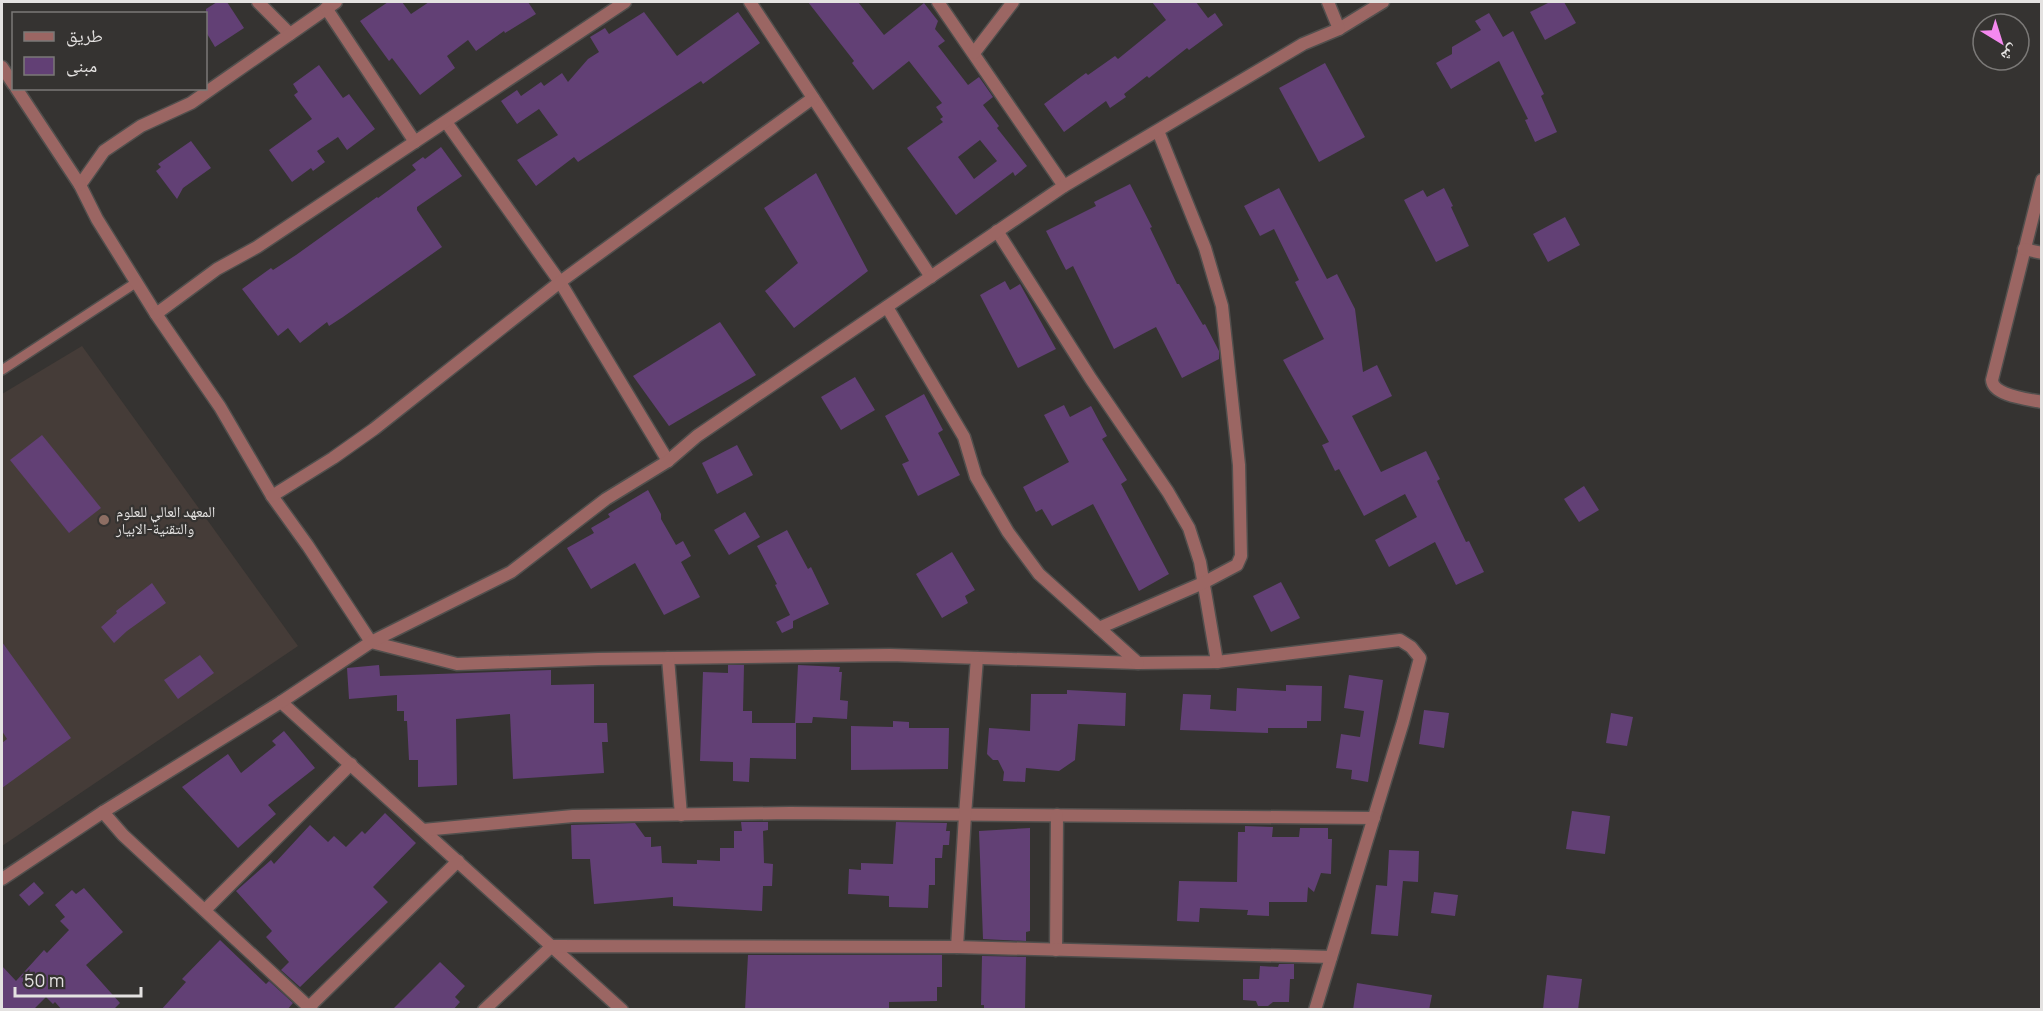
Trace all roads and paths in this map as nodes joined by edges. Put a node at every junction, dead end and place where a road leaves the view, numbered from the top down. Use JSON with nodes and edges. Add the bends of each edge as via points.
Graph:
{"nodes":[{"id":1,"x":258,"y":2,"type":"edge"},
{"id":2,"x":625,"y":2,"type":"edge"},
{"id":3,"x":750,"y":2,"type":"edge"},
{"id":4,"x":938,"y":2,"type":"edge"},
{"id":5,"x":1013,"y":2,"type":"edge"},
{"id":6,"x":1328,"y":2,"type":"edge"},
{"id":7,"x":1383,"y":2,"type":"edge"},
{"id":8,"x":331,"y":5,"type":"edge"},
{"id":9,"x":1340,"y":29,"type":"junction"},
{"id":10,"x":290,"y":34,"type":"junction"},
{"id":11,"x":974,"y":53,"type":"junction"},
{"id":12,"x":2,"y":67,"type":"edge"},
{"id":13,"x":12,"y":82,"type":"edge"},
{"id":14,"x":17,"y":90,"type":"edge"},
{"id":15,"x":813,"y":98,"type":"junction"},
{"id":16,"x":446,"y":122,"type":"junction"},
{"id":17,"x":1158,"y":131,"type":"junction"},
{"id":18,"x":416,"y":142,"type":"junction"},
{"id":19,"x":2042,"y":180,"type":"edge"},
{"id":20,"x":80,"y":185,"type":"junction"},
{"id":21,"x":1064,"y":186,"type":"junction"},
{"id":22,"x":997,"y":231,"type":"junction"},
{"id":23,"x":2024,"y":249,"type":"junction"},
{"id":24,"x":2042,"y":253,"type":"edge"},
{"id":25,"x":931,"y":277,"type":"junction"},
{"id":26,"x":137,"y":282,"type":"junction"},
{"id":27,"x":560,"y":282,"type":"junction"},
{"id":28,"x":886,"y":307,"type":"junction"},
{"id":29,"x":156,"y":314,"type":"junction"},
{"id":30,"x":2,"y":370,"type":"edge"},
{"id":31,"x":2042,"y":402,"type":"edge"},
{"id":32,"x":668,"y":461,"type":"junction"},
{"id":33,"x":272,"y":496,"type":"junction"},
{"id":34,"x":1203,"y":583,"type":"junction"},
{"id":35,"x":1099,"y":628,"type":"junction"},
{"id":36,"x":371,"y":642,"type":"junction"},
{"id":37,"x":668,"y":658,"type":"junction"},
{"id":38,"x":977,"y":658,"type":"junction"},
{"id":39,"x":1217,"y":662,"type":"junction"},
{"id":40,"x":1138,"y":663,"type":"junction"},
{"id":41,"x":281,"y":702,"type":"junction"},
{"id":42,"x":351,"y":764,"type":"junction"},
{"id":43,"x":103,"y":812,"type":"junction"},
{"id":44,"x":681,"y":815,"type":"junction"},
{"id":45,"x":964,"y":815,"type":"junction"},
{"id":46,"x":1057,"y":815,"type":"junction"},
{"id":47,"x":1374,"y":818,"type":"junction"},
{"id":48,"x":423,"y":830,"type":"junction"},
{"id":49,"x":458,"y":861,"type":"junction"},
{"id":50,"x":2,"y":879,"type":"edge"},
{"id":51,"x":205,"y":910,"type":"junction"},
{"id":52,"x":552,"y":946,"type":"junction"},
{"id":53,"x":957,"y":947,"type":"junction"},
{"id":54,"x":1056,"y":950,"type":"junction"},
{"id":55,"x":1331,"y":957,"type":"junction"},
{"id":56,"x":311,"y":1008,"type":"edge"},
{"id":57,"x":484,"y":1010,"type":"edge"},
{"id":58,"x":622,"y":1010,"type":"edge"},
{"id":59,"x":1315,"y":1010,"type":"edge"}],
"edges":[{"from":1,"to":10,"type":"street"},
{"from":2,"to":16,"type":"street"},
{"from":3,"to":15,"type":"street"},
{"from":4,"to":11,"type":"street"},
{"from":5,"to":11,"type":"street"},
{"from":6,"to":9,"type":"street"},
{"from":7,"to":9,"type":"street"},
{"from":8,"to":10,"type":"street"},
{"from":8,"to":18,"type":"street"},
{"from":9,"to":17,"type":"street","via":[[1303,44]]},
{"from":10,"to":20,"type":"street","via":[[191,104],[141,126],[104,151]]},
{"from":11,"to":21,"type":"street"},
{"from":12,"to":13,"type":"street"},
{"from":14,"to":20,"type":"street"},
{"from":15,"to":25,"type":"street"},
{"from":15,"to":27,"type":"street"},
{"from":16,"to":18,"type":"street"},
{"from":16,"to":27,"type":"street"},
{"from":17,"to":21,"type":"street"},
{"from":17,"to":34,"type":"street","via":[[1206,248],[1222,306],[1239,465],[1241,556],[1237,565]]},
{"from":18,"to":29,"type":"street","via":[[257,248],[217,269]]},
{"from":19,"to":23,"type":"street"},
{"from":20,"to":26,"type":"street"},
{"from":21,"to":22,"type":"street"},
{"from":22,"to":25,"type":"street"},
{"from":22,"to":34,"type":"street","via":[[1168,492],[1189,528]]},
{"from":23,"to":24,"type":"street"},
{"from":23,"to":31,"type":"street","via":[[1992,386],[1998,392]]},
{"from":25,"to":28,"type":"street"},
{"from":26,"to":29,"type":"street"},
{"from":26,"to":30,"type":"lane"},
{"from":27,"to":32,"type":"street"},
{"from":27,"to":33,"type":"street","via":[[374,429]]},
{"from":28,"to":32,"type":"street","via":[[697,436]]},
{"from":28,"to":35,"type":"street","via":[[964,437],[976,477],[1008,532],[1039,574]]},
{"from":29,"to":33,"type":"street","via":[[220,407]]},
{"from":32,"to":36,"type":"street","via":[[606,499],[511,572]]},
{"from":33,"to":36,"type":"street"},
{"from":34,"to":35,"type":"street"},
{"from":34,"to":39,"type":"street"},
{"from":35,"to":40,"type":"street"},
{"from":36,"to":37,"type":"street","via":[[457,664]]},
{"from":36,"to":41,"type":"street"},
{"from":37,"to":38,"type":"street"},
{"from":37,"to":44,"type":"street"},
{"from":38,"to":40,"type":"street"},
{"from":38,"to":45,"type":"street"},
{"from":39,"to":40,"type":"street"},
{"from":39,"to":47,"type":"street","via":[[1400,640],[1411,647],[1420,658]]},
{"from":41,"to":42,"type":"street"},
{"from":41,"to":43,"type":"street"},
{"from":42,"to":48,"type":"street"},
{"from":42,"to":51,"type":"street"},
{"from":43,"to":50,"type":"street"},
{"from":43,"to":51,"type":"street"},
{"from":44,"to":45,"type":"street"},
{"from":44,"to":48,"type":"street","via":[[573,816]]},
{"from":45,"to":46,"type":"street"},
{"from":45,"to":53,"type":"street"},
{"from":46,"to":47,"type":"street"},
{"from":46,"to":54,"type":"street"},
{"from":47,"to":55,"type":"street"},
{"from":48,"to":49,"type":"street"},
{"from":49,"to":52,"type":"street"},
{"from":49,"to":56,"type":"street"},
{"from":51,"to":56,"type":"street"},
{"from":52,"to":53,"type":"street"},
{"from":52,"to":57,"type":"street"},
{"from":52,"to":58,"type":"street"},
{"from":53,"to":54,"type":"street"},
{"from":54,"to":55,"type":"street"},
{"from":55,"to":59,"type":"street"}]}
